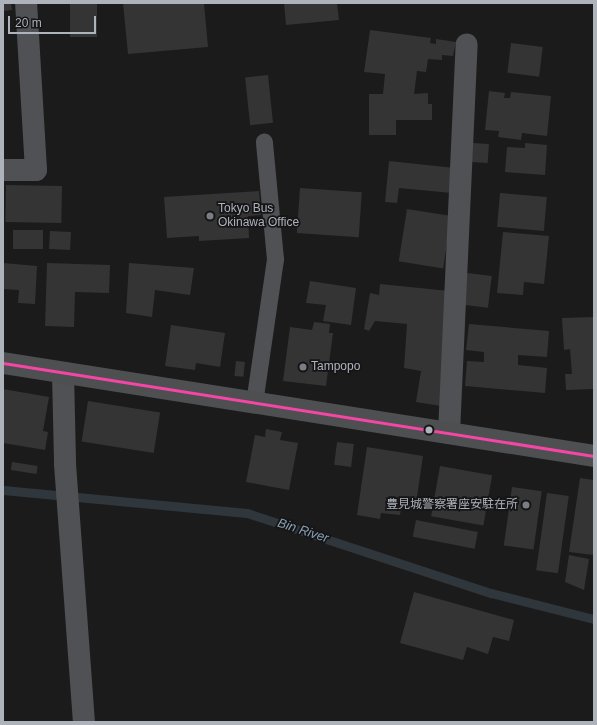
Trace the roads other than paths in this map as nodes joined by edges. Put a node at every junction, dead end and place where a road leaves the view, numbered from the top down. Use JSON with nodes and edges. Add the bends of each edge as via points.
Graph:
{"nodes":[{"id":1,"x":26,"y":3,"type":"edge"},
{"id":2,"x":467,"y":44,"type":"dead end"},
{"id":3,"x":264,"y":142,"type":"dead end"},
{"id":4,"x":3,"y":170,"type":"edge"},
{"id":5,"x":3,"y":363,"type":"edge"},
{"id":6,"x":63,"y":373,"type":"junction"},
{"id":7,"x":254,"y":402,"type":"junction"},
{"id":8,"x":449,"y":434,"type":"junction"},
{"id":9,"x":594,"y":456,"type":"edge"},
{"id":10,"x":84,"y":722,"type":"edge"}],
"edges":[{"from":1,"to":4,"type":"street","via":[[36,170]]},
{"from":2,"to":8,"type":"street"},
{"from":3,"to":7,"type":"lane","via":[[275,259]]},
{"from":5,"to":6,"type":"street"},
{"from":6,"to":7,"type":"street"},
{"from":6,"to":10,"type":"street","via":[[65,464]]},
{"from":7,"to":8,"type":"street"},
{"from":8,"to":9,"type":"street"}]}
